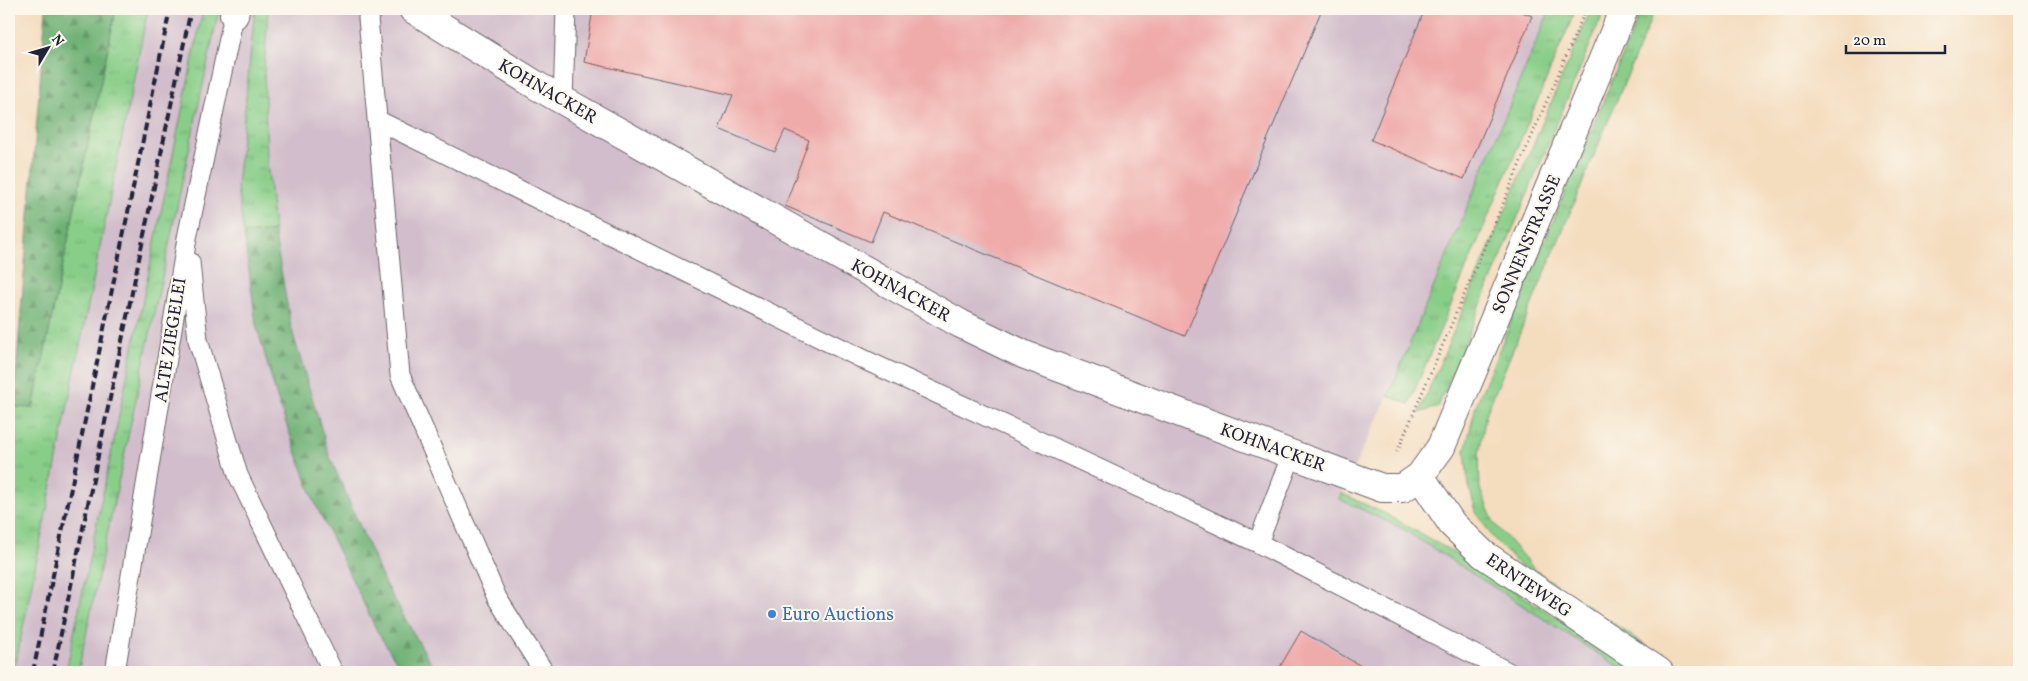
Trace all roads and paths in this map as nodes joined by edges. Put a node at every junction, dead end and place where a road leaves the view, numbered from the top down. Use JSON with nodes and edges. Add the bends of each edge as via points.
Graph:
{"nodes":[{"id":1,"x":373,"y":9,"type":"edge"},
{"id":2,"x":413,"y":9,"type":"edge"},
{"id":3,"x":566,"y":9,"type":"edge"},
{"id":4,"x":1586,"y":9,"type":"edge"},
{"id":5,"x":1624,"y":9,"type":"edge"},
{"id":6,"x":235,"y":12,"type":"edge"},
{"id":7,"x":563,"y":101,"type":"junction"},
{"id":8,"x":377,"y":120,"type":"junction"},
{"id":9,"x":187,"y":238,"type":"junction"},
{"id":10,"x":1292,"y":454,"type":"junction"},
{"id":11,"x":1420,"y":476,"type":"junction"},
{"id":12,"x":1382,"y":488,"type":"junction"},
{"id":13,"x":1258,"y":543,"type":"junction"},
{"id":14,"x":116,"y":672,"type":"edge"},
{"id":15,"x":333,"y":672,"type":"edge"},
{"id":16,"x":544,"y":672,"type":"edge"},
{"id":17,"x":1508,"y":672,"type":"edge"},
{"id":18,"x":1659,"y":672,"type":"edge"}],
"edges":[{"from":1,"to":8,"type":"lane","via":[[368,18]]},
{"from":2,"to":7,"type":"street","name":"KOHNACKER"},
{"from":3,"to":7,"type":"lane"},
{"from":4,"to":12,"type":"path"},
{"from":5,"to":11,"type":"street","name":"SONNENSTRASSE","via":[[1441,447]]},
{"from":6,"to":9,"type":"lane","name":"ALTE ZIEGELEI"},
{"from":7,"to":10,"type":"street","name":"KOHNACKER","via":[[961,324],[1024,355]]},
{"from":8,"to":13,"type":"lane","via":[[856,356]]},
{"from":8,"to":16,"type":"lane","via":[[400,376],[497,598]]},
{"from":9,"to":14,"type":"lane","name":"ALTE ZIEGELEI"},
{"from":9,"to":15,"type":"lane","via":[[198,340],[238,475]]},
{"from":10,"to":12,"type":"street","name":"KOHNACKER"},
{"from":10,"to":13,"type":"lane"},
{"from":11,"to":12,"type":"street","name":"KOHNACKER","via":[[1403,488]]},
{"from":11,"to":18,"type":"street","name":"ERNTEWEG","via":[[1452,524],[1483,554]]},
{"from":13,"to":17,"type":"lane"}]}
